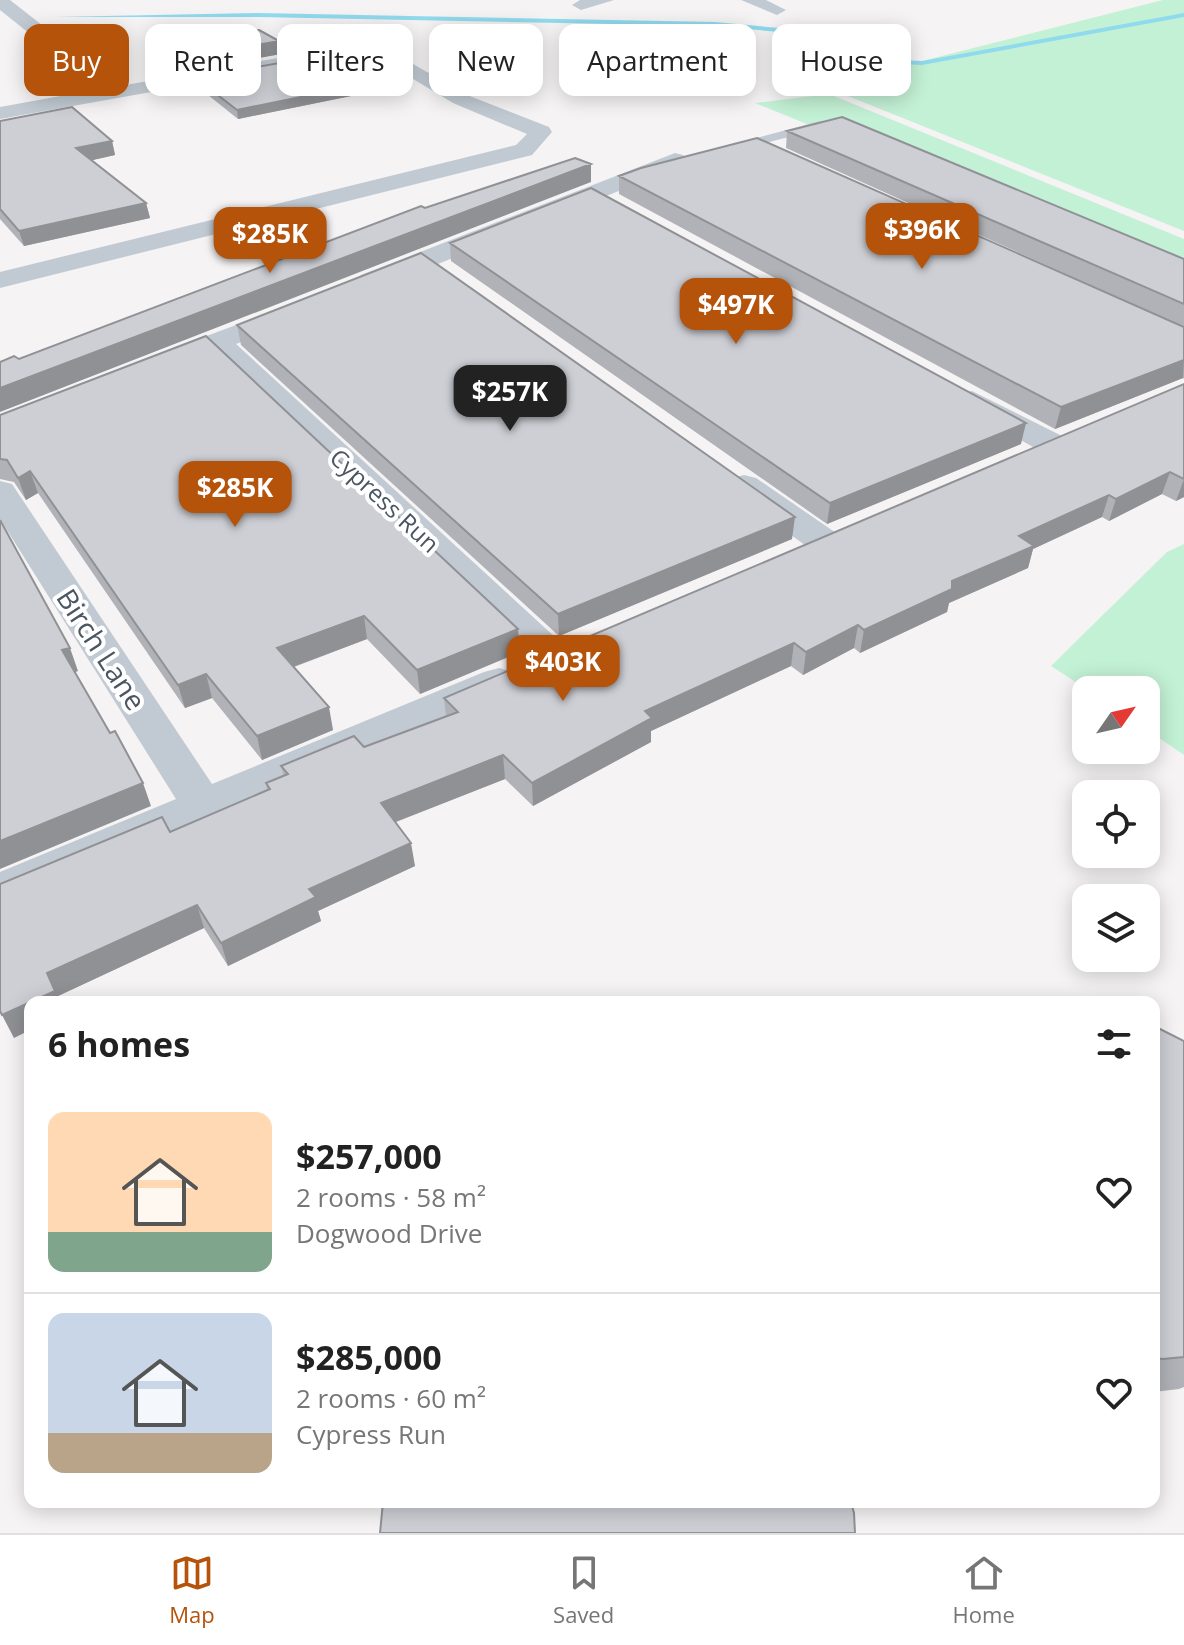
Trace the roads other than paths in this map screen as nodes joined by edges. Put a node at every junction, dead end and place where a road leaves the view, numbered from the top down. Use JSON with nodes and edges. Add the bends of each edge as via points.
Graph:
{"nodes":[{"id":1,"x":605,"y":0,"type":"edge"},
{"id":2,"x":750,"y":0,"type":"edge"},
{"id":3,"x":0,"y":1,"type":"edge"},
{"id":4,"x":581,"y":5,"type":"dead end"},
{"id":5,"x":777,"y":10,"type":"dead end"},
{"id":6,"x":29,"y":24,"type":"edge"},
{"id":7,"x":129,"y":90,"type":"edge"},
{"id":8,"x":93,"y":96,"type":"edge"},
{"id":9,"x":0,"y":113,"type":"edge"},
{"id":10,"x":820,"y":125,"type":"edge"},
{"id":11,"x":749,"y":142,"type":"junction"},
{"id":12,"x":792,"y":162,"type":"edge"},
{"id":13,"x":594,"y":194,"type":"junction"},
{"id":14,"x":622,"y":209,"type":"edge"},
{"id":15,"x":426,"y":259,"type":"junction"},
{"id":16,"x":452,"y":277,"type":"edge"},
{"id":17,"x":0,"y":280,"type":"edge"},
{"id":18,"x":342,"y":292,"type":"edge"},
{"id":19,"x":314,"y":303,"type":"edge"},
{"id":20,"x":216,"y":342,"type":"junction"},
{"id":21,"x":130,"y":376,"type":"edge"},
{"id":22,"x":943,"y":384,"type":"edge"},
{"id":23,"x":1011,"y":463,"type":"edge"},
{"id":24,"x":723,"y":470,"type":"edge"},
{"id":25,"x":0,"y":491,"type":"edge"},
{"id":26,"x":783,"y":561,"type":"edge"},
{"id":27,"x":204,"y":807,"type":"junction"},
{"id":28,"x":0,"y":892,"type":"edge"}],
"edges":[{"from":1,"to":4,"type":"street"},
{"from":2,"to":5,"type":"street"},
{"from":3,"to":6,"type":"street"},
{"from":7,"to":17,"type":"street","via":[[373,47],[460,99],[541,132],[524,150]]},
{"from":8,"to":9,"type":"street"},
{"from":10,"to":11,"type":"lane"},
{"from":11,"to":12,"type":"street"},
{"from":11,"to":13,"type":"street","via":[[674,161]]},
{"from":13,"to":14,"type":"street"},
{"from":13,"to":15,"type":"street"},
{"from":15,"to":16,"type":"street"},
{"from":15,"to":18,"type":"street"},
{"from":19,"to":20,"type":"street"},
{"from":20,"to":21,"type":"street"},
{"from":20,"to":27,"type":"street","name":"Cypress Run","via":[[568,652]]},
{"from":22,"to":23,"type":"street","via":[[1069,439]]},
{"from":24,"to":26,"type":"street","via":[[840,537]]},
{"from":25,"to":27,"type":"street","name":"Birch Lane"},
{"from":27,"to":28,"type":"street"}]}
